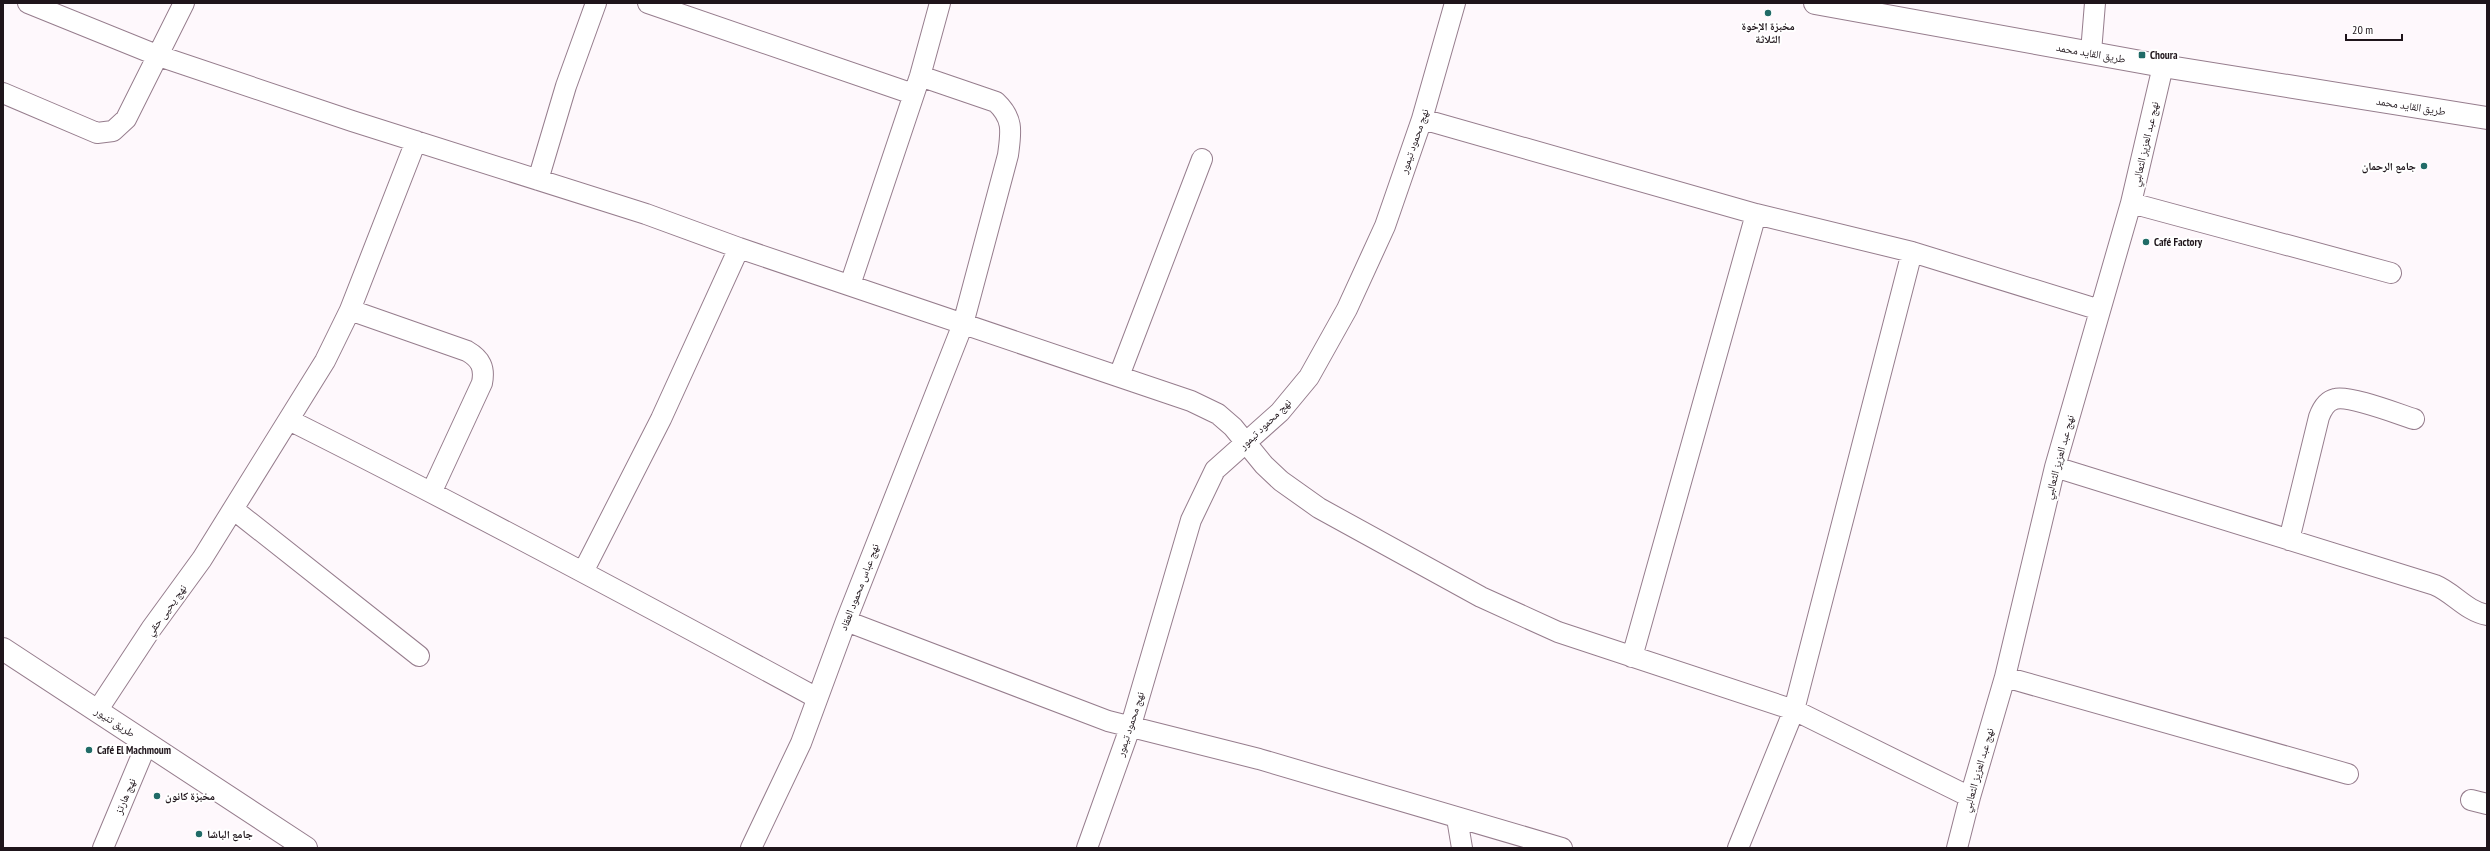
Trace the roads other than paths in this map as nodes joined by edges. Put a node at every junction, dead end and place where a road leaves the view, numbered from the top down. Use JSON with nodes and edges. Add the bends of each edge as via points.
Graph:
{"nodes":[{"id":1,"x":28,"y":3,"type":"edge"},
{"id":2,"x":184,"y":3,"type":"edge"},
{"id":3,"x":596,"y":3,"type":"edge"},
{"id":4,"x":648,"y":3,"type":"edge"},
{"id":5,"x":940,"y":3,"type":"edge"},
{"id":6,"x":1455,"y":3,"type":"edge"},
{"id":7,"x":1815,"y":3,"type":"edge"},
{"id":8,"x":2095,"y":3,"type":"edge"},
{"id":9,"x":2091,"y":52,"type":"junction"},
{"id":10,"x":159,"y":56,"type":"junction"},
{"id":11,"x":2163,"y":66,"type":"junction"},
{"id":12,"x":917,"y":85,"type":"junction"},
{"id":13,"x":3,"y":93,"type":"edge"},
{"id":14,"x":2487,"y":118,"type":"edge"},
{"id":15,"x":1422,"y":119,"type":"junction"},
{"id":16,"x":416,"y":141,"type":"junction"},
{"id":17,"x":1202,"y":159,"type":"dead end"},
{"id":18,"x":538,"y":180,"type":"junction"},
{"id":19,"x":2131,"y":203,"type":"junction"},
{"id":20,"x":1756,"y":214,"type":"junction"},
{"id":21,"x":740,"y":248,"type":"junction"},
{"id":22,"x":1912,"y":252,"type":"junction"},
{"id":23,"x":2391,"y":274,"type":"dead end"},
{"id":24,"x":850,"y":286,"type":"junction"},
{"id":25,"x":350,"y":310,"type":"junction"},
{"id":26,"x":2100,"y":310,"type":"junction"},
{"id":27,"x":963,"y":324,"type":"junction"},
{"id":28,"x":1119,"y":376,"type":"junction"},
{"id":29,"x":2414,"y":419,"type":"dead end"},
{"id":30,"x":289,"y":420,"type":"junction"},
{"id":31,"x":1247,"y":443,"type":"junction"},
{"id":32,"x":2055,"y":467,"type":"junction"},
{"id":33,"x":432,"y":491,"type":"junction"},
{"id":34,"x":233,"y":509,"type":"junction"},
{"id":35,"x":2289,"y":540,"type":"junction"},
{"id":36,"x":584,"y":570,"type":"junction"},
{"id":37,"x":2487,"y":615,"type":"edge"},
{"id":38,"x":846,"y":621,"type":"junction"},
{"id":39,"x":3,"y":649,"type":"edge"},
{"id":40,"x":419,"y":656,"type":"dead end"},
{"id":41,"x":1632,"y":657,"type":"junction"},
{"id":42,"x":2005,"y":677,"type":"junction"},
{"id":43,"x":817,"y":698,"type":"junction"},
{"id":44,"x":1794,"y":710,"type":"junction"},
{"id":45,"x":97,"y":711,"type":"junction"},
{"id":46,"x":1131,"y":725,"type":"junction"},
{"id":47,"x":147,"y":743,"type":"junction"},
{"id":48,"x":2348,"y":774,"type":"dead end"},
{"id":49,"x":1970,"y":797,"type":"junction"},
{"id":50,"x":1457,"y":818,"type":"junction"},
{"id":51,"x":103,"y":848,"type":"edge"},
{"id":52,"x":306,"y":848,"type":"edge"},
{"id":53,"x":751,"y":848,"type":"edge"},
{"id":54,"x":1087,"y":848,"type":"edge"},
{"id":55,"x":1462,"y":848,"type":"edge"},
{"id":56,"x":1562,"y":848,"type":"edge"},
{"id":57,"x":1738,"y":848,"type":"edge"},
{"id":58,"x":1958,"y":848,"type":"edge"}],
"edges":[{"from":1,"to":10,"type":"street"},
{"from":2,"to":10,"type":"street"},
{"from":3,"to":18,"type":"street","via":[[566,86]]},
{"from":4,"to":12,"type":"street","name":"نهج عباس محمود العقاد"},
{"from":5,"to":12,"type":"street"},
{"from":6,"to":15,"type":"street","name":"نهج محمود تيمور"},
{"from":7,"to":9,"type":"main road","name":"طريق القايد محمد"},
{"from":8,"to":9,"type":"street"},
{"from":9,"to":11,"type":"main road","name":"طريق القايد محمد"},
{"from":10,"to":13,"type":"street","via":[[126,119],[120,126],[107,133],[96,133]]},
{"from":10,"to":16,"type":"street"},
{"from":11,"to":14,"type":"main road","name":"طريق القايد محمد"},
{"from":11,"to":19,"type":"street","name":"نهج عبد العزيز الثعالبي"},
{"from":12,"to":24,"type":"street"},
{"from":12,"to":27,"type":"street","name":"نهج عباس محمود العقاد","via":[[996,102],[1005,110],[1010,121],[1008,155]]},
{"from":15,"to":20,"type":"street"},
{"from":15,"to":31,"type":"street","name":"نهج محمود تيمور","via":[[1385,226],[1347,309],[1309,377],[1280,412]]},
{"from":16,"to":18,"type":"street"},
{"from":16,"to":25,"type":"street","name":"نهج يحيى حقي"},
{"from":17,"to":28,"type":"street"},
{"from":18,"to":21,"type":"street","via":[[646,214]]},
{"from":19,"to":23,"type":"street"},
{"from":19,"to":26,"type":"street","name":"نهج عبد العزيز الثعالبي"},
{"from":20,"to":22,"type":"street"},
{"from":20,"to":41,"type":"street"},
{"from":21,"to":24,"type":"street"},
{"from":21,"to":36,"type":"street","via":[[661,419]]},
{"from":22,"to":26,"type":"street"},
{"from":22,"to":44,"type":"street"},
{"from":24,"to":27,"type":"street"},
{"from":25,"to":30,"type":"street","name":"نهج يحيى حقي","via":[[325,361]]},
{"from":25,"to":33,"type":"street","via":[[468,351],[482,364],[482,383]]},
{"from":26,"to":32,"type":"street","name":"نهج عبد العزيز الثعالبي"},
{"from":27,"to":28,"type":"street"},
{"from":27,"to":38,"type":"street","name":"نهج عباس محمود العقاد"},
{"from":28,"to":31,"type":"street","via":[[1191,401],[1218,414]]},
{"from":29,"to":35,"type":"street","via":[[2348,399],[2327,402],[2319,417]]},
{"from":30,"to":33,"type":"street"},
{"from":30,"to":34,"type":"street","name":"نهج يحيى حقي"},
{"from":31,"to":41,"type":"street","via":[[1281,481],[1319,508],[1398,553],[1482,597],[1558,632]]},
{"from":31,"to":46,"type":"street","name":"نهج محمود تيمور","via":[[1215,470],[1191,520]]},
{"from":32,"to":35,"type":"street"},
{"from":32,"to":42,"type":"street","name":"نهج عبد العزيز الثعالبي"},
{"from":33,"to":36,"type":"street"},
{"from":34,"to":40,"type":"street"},
{"from":34,"to":45,"type":"street","name":"نهج يحيى حقي","via":[[188,581],[151,629]]},
{"from":35,"to":37,"type":"street","via":[[2435,585],[2452,594],[2470,609]]},
{"from":36,"to":43,"type":"street"},
{"from":38,"to":43,"type":"street","name":"نهج عباس محمود العقاد"},
{"from":38,"to":46,"type":"street","via":[[1080,712]]},
{"from":39,"to":45,"type":"main road","name":"طريق تنيور"},
{"from":41,"to":44,"type":"street"},
{"from":42,"to":48,"type":"street"},
{"from":42,"to":49,"type":"street","name":"نهج عبد العزيز الثعالبي"},
{"from":43,"to":53,"type":"street","name":"نهج عباس محمود العقاد","via":[[801,742]]},
{"from":44,"to":49,"type":"street"},
{"from":44,"to":57,"type":"street"},
{"from":45,"to":47,"type":"main road","name":"طريق تنيور"},
{"from":46,"to":50,"type":"street","via":[[1259,759]]},
{"from":46,"to":54,"type":"street","name":"نهج محمود تيمور"},
{"from":47,"to":51,"type":"street","name":"نهج هارتز"},
{"from":47,"to":52,"type":"main road","name":"طريق تنيور"},
{"from":49,"to":58,"type":"street","name":"نهج عبد العزيز الثعالبي"},
{"from":50,"to":55,"type":"street"},
{"from":50,"to":56,"type":"street"}]}
